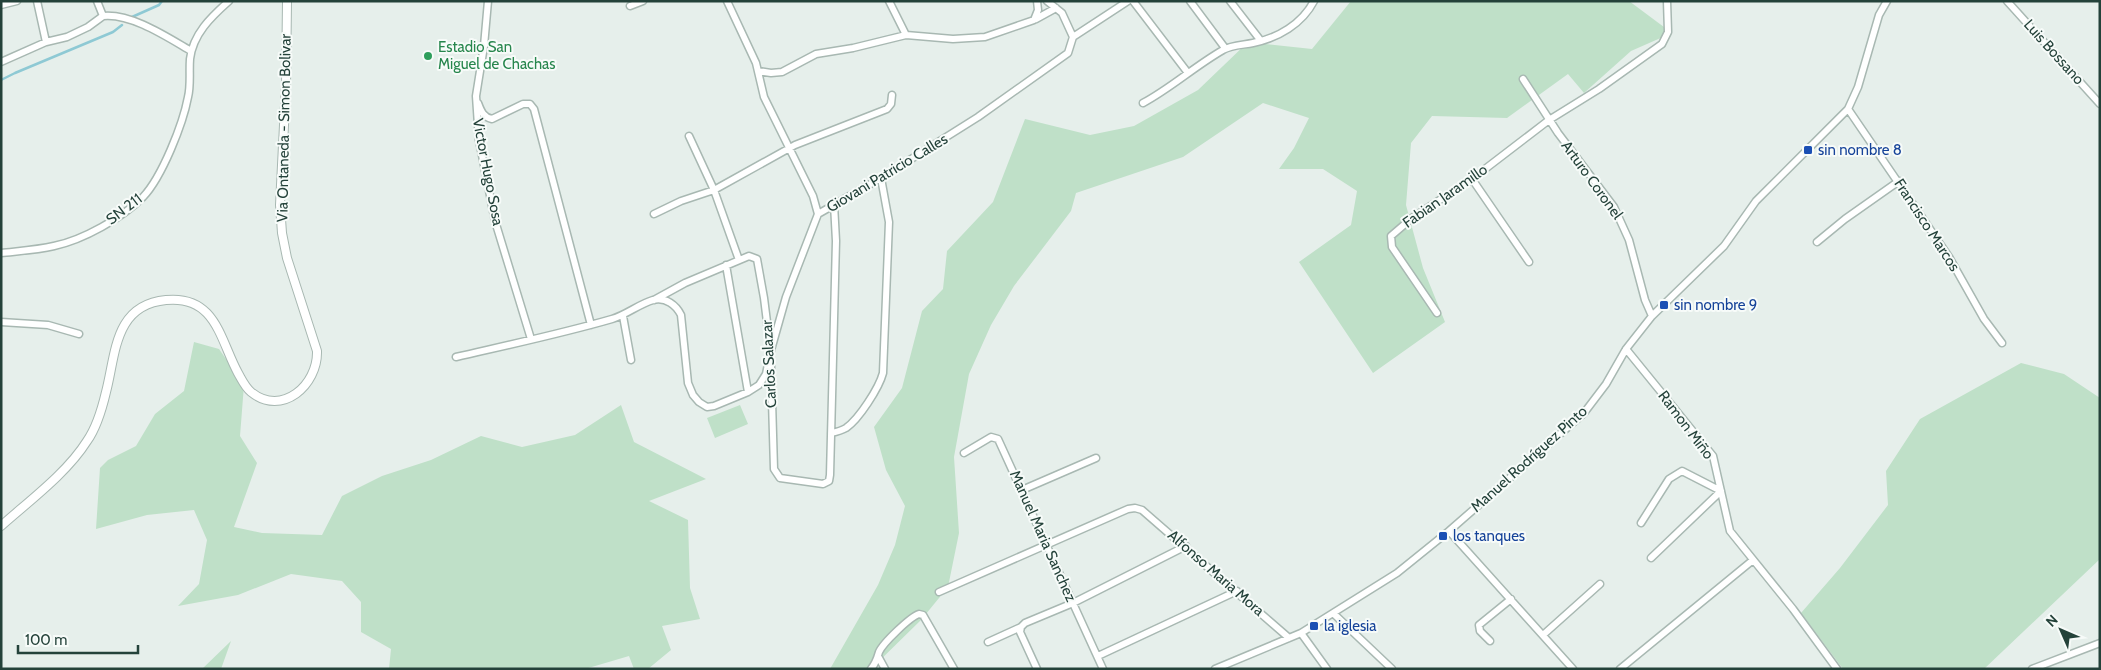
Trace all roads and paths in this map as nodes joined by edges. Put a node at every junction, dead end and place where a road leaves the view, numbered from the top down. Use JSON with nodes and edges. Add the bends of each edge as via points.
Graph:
{"nodes":[{"id":1,"x":17,"y":1,"type":"edge"},
{"id":2,"x":37,"y":1,"type":"edge"},
{"id":3,"x":97,"y":1,"type":"edge"},
{"id":4,"x":230,"y":1,"type":"edge"},
{"id":5,"x":286,"y":1,"type":"edge"},
{"id":6,"x":488,"y":1,"type":"edge"},
{"id":7,"x":643,"y":1,"type":"edge"},
{"id":8,"x":727,"y":1,"type":"edge"},
{"id":9,"x":889,"y":1,"type":"edge"},
{"id":10,"x":1037,"y":1,"type":"edge"},
{"id":11,"x":1047,"y":1,"type":"edge"},
{"id":12,"x":1128,"y":1,"type":"edge"},
{"id":13,"x":1133,"y":1,"type":"edge"},
{"id":14,"x":1190,"y":1,"type":"edge"},
{"id":15,"x":1230,"y":1,"type":"edge"},
{"id":16,"x":1314,"y":1,"type":"edge"},
{"id":17,"x":1667,"y":1,"type":"edge"},
{"id":18,"x":1887,"y":1,"type":"edge"},
{"id":19,"x":2007,"y":1,"type":"edge"},
{"id":20,"x":1,"y":5,"type":"edge"},
{"id":21,"x":630,"y":6,"type":"dead end"},
{"id":22,"x":1056,"y":8,"type":"junction"},
{"id":23,"x":103,"y":16,"type":"junction"},
{"id":24,"x":1034,"y":20,"type":"junction"},
{"id":25,"x":906,"y":35,"type":"junction"},
{"id":26,"x":1073,"y":37,"type":"junction"},
{"id":27,"x":46,"y":42,"type":"junction"},
{"id":28,"x":1261,"y":42,"type":"junction"},
{"id":29,"x":1225,"y":48,"type":"junction"},
{"id":30,"x":191,"y":52,"type":"junction"},
{"id":31,"x":1,"y":62,"type":"edge"},
{"id":32,"x":758,"y":70,"type":"junction"},
{"id":33,"x":1188,"y":72,"type":"junction"},
{"id":34,"x":1523,"y":80,"type":"dead end"},
{"id":35,"x":892,"y":95,"type":"dead end"},
{"id":36,"x":476,"y":96,"type":"junction"},
{"id":37,"x":1143,"y":103,"type":"dead end"},
{"id":38,"x":2100,"y":104,"type":"edge"},
{"id":39,"x":1848,"y":109,"type":"junction"},
{"id":40,"x":1549,"y":120,"type":"junction"},
{"id":41,"x":689,"y":136,"type":"dead end"},
{"id":42,"x":791,"y":148,"type":"junction"},
{"id":43,"x":881,"y":178,"type":"junction"},
{"id":44,"x":1472,"y":179,"type":"junction"},
{"id":45,"x":1899,"y":181,"type":"junction"},
{"id":46,"x":714,"y":190,"type":"junction"},
{"id":47,"x":834,"y":204,"type":"junction"},
{"id":48,"x":654,"y":214,"type":"dead end"},
{"id":49,"x":818,"y":214,"type":"junction"},
{"id":50,"x":1817,"y":242,"type":"dead end"},
{"id":51,"x":1,"y":253,"type":"edge"},
{"id":52,"x":739,"y":260,"type":"junction"},
{"id":53,"x":1529,"y":262,"type":"dead end"},
{"id":54,"x":726,"y":266,"type":"junction"},
{"id":55,"x":654,"y":300,"type":"junction"},
{"id":56,"x":1437,"y":313,"type":"dead end"},
{"id":57,"x":623,"y":316,"type":"junction"},
{"id":58,"x":1652,"y":316,"type":"junction"},
{"id":59,"x":1,"y":322,"type":"edge"},
{"id":60,"x":591,"y":325,"type":"junction"},
{"id":61,"x":79,"y":334,"type":"dead end"},
{"id":62,"x":531,"y":339,"type":"junction"},
{"id":63,"x":2002,"y":343,"type":"dead end"},
{"id":64,"x":1626,"y":349,"type":"junction"},
{"id":65,"x":771,"y":350,"type":"junction"},
{"id":66,"x":456,"y":358,"type":"dead end"},
{"id":67,"x":631,"y":360,"type":"dead end"},
{"id":68,"x":748,"y":392,"type":"junction"},
{"id":69,"x":831,"y":433,"type":"junction"},
{"id":70,"x":964,"y":453,"type":"dead end"},
{"id":71,"x":1096,"y":458,"type":"dead end"},
{"id":72,"x":1022,"y":490,"type":"junction"},
{"id":73,"x":1721,"y":491,"type":"junction"},
{"id":74,"x":1641,"y":523,"type":"dead end"},
{"id":75,"x":1,"y":526,"type":"edge"},
{"id":76,"x":1449,"y":531,"type":"junction"},
{"id":77,"x":1045,"y":544,"type":"junction"},
{"id":78,"x":1186,"y":546,"type":"junction"},
{"id":79,"x":1651,"y":558,"type":"dead end"},
{"id":80,"x":1753,"y":560,"type":"junction"},
{"id":81,"x":1600,"y":584,"type":"dead end"},
{"id":82,"x":1238,"y":591,"type":"junction"},
{"id":83,"x":939,"y":592,"type":"dead end"},
{"id":84,"x":1511,"y":599,"type":"junction"},
{"id":85,"x":1073,"y":603,"type":"junction"},
{"id":86,"x":1334,"y":614,"type":"junction"},
{"id":87,"x":1020,"y":630,"type":"junction"},
{"id":88,"x":1301,"y":634,"type":"junction"},
{"id":89,"x":1543,"y":635,"type":"junction"},
{"id":90,"x":1289,"y":638,"type":"junction"},
{"id":91,"x":1490,"y":641,"type":"dead end"},
{"id":92,"x":988,"y":642,"type":"dead end"},
{"id":93,"x":2100,"y":643,"type":"edge"},
{"id":94,"x":1098,"y":656,"type":"junction"},
{"id":95,"x":879,"y":658,"type":"junction"},
{"id":96,"x":1571,"y":668,"type":"edge"},
{"id":97,"x":871,"y":669,"type":"edge"},
{"id":98,"x":885,"y":669,"type":"edge"},
{"id":99,"x":954,"y":669,"type":"edge"},
{"id":100,"x":1037,"y":669,"type":"edge"},
{"id":101,"x":1103,"y":669,"type":"edge"},
{"id":102,"x":1215,"y":669,"type":"edge"},
{"id":103,"x":1327,"y":669,"type":"edge"},
{"id":104,"x":1392,"y":669,"type":"edge"},
{"id":105,"x":1620,"y":669,"type":"edge"},
{"id":106,"x":1837,"y":669,"type":"edge"},
{"id":107,"x":2032,"y":669,"type":"edge"}],
"edges":[{"from":1,"to":20,"type":"street"},
{"from":2,"to":27,"type":"street"},
{"from":3,"to":23,"type":"street"},
{"from":4,"to":30,"type":"street","name":"SN 211","via":[[201,28]]},
{"from":5,"to":75,"type":"street","name":"Via Ontaneda - Simon Bolivar","via":[[280,205],[287,258],[318,351],[318,362],[310,379],[300,390],[285,398],[260,397],[244,385],[212,318],[187,301],[164,300],[138,309],[116,339],[106,392],[87,442],[57,475]]},
{"from":6,"to":36,"type":"street","name":"Victor Hugo Sosa"},
{"from":7,"to":21,"type":"street"},
{"from":8,"to":32,"type":"street"},
{"from":9,"to":25,"type":"street"},
{"from":10,"to":24,"type":"street"},
{"from":11,"to":22,"type":"street"},
{"from":12,"to":26,"type":"street","name":"Giovani Patricio Calles"},
{"from":13,"to":33,"type":"street"},
{"from":14,"to":29,"type":"street"},
{"from":15,"to":28,"type":"street"},
{"from":16,"to":28,"type":"street","via":[[1301,20]]},
{"from":17,"to":40,"type":"street","name":"Fabian Jaramillo","via":[[1668,32],[1662,44]]},
{"from":18,"to":39,"type":"street","name":"Manuel Rodríguez Pinto","via":[[1879,15],[1858,87]]},
{"from":19,"to":38,"type":"street","name":"Luis Bossano"},
{"from":22,"to":24,"type":"street"},
{"from":22,"to":26,"type":"street"},
{"from":23,"to":27,"type":"street","via":[[67,37]]},
{"from":23,"to":30,"type":"street","via":[[124,17],[169,37]]},
{"from":24,"to":25,"type":"street","via":[[985,37],[953,39]]},
{"from":25,"to":32,"type":"street","via":[[816,54],[782,72]]},
{"from":26,"to":43,"type":"street","name":"Giovani Patricio Calles","via":[[1068,53],[1063,57],[978,117]]},
{"from":27,"to":31,"type":"street"},
{"from":28,"to":29,"type":"street"},
{"from":29,"to":33,"type":"street"},
{"from":30,"to":51,"type":"street","name":"SN 211","via":[[188,97],[176,140],[144,196],[122,214],[92,231],[55,246]]},
{"from":32,"to":42,"type":"street","via":[[764,97]]},
{"from":33,"to":37,"type":"street"},
{"from":34,"to":40,"type":"street","name":"Arturo Coronel"},
{"from":35,"to":42,"type":"street","via":[[892,104],[887,109]]},
{"from":36,"to":60,"type":"street","via":[[486,118],[492,119],[523,104],[530,104],[534,109]]},
{"from":36,"to":62,"type":"street","name":"Victor Hugo Sosa","via":[[479,140],[495,221]]},
{"from":39,"to":45,"type":"street","name":"Francisco Marcos"},
{"from":39,"to":58,"type":"street","name":"Manuel Rodríguez Pinto","via":[[1756,201],[1724,246]]},
{"from":40,"to":44,"type":"street","name":"Fabian Jaramillo"},
{"from":40,"to":58,"type":"street","name":"Arturo Coronel","via":[[1614,207],[1629,240]]},
{"from":41,"to":46,"type":"street"},
{"from":42,"to":46,"type":"street"},
{"from":42,"to":49,"type":"street"},
{"from":43,"to":47,"type":"street","name":"Giovani Patricio Calles"},
{"from":43,"to":69,"type":"street","via":[[888,222],[883,373],[878,387],[854,420],[844,430]]},
{"from":44,"to":53,"type":"street"},
{"from":44,"to":56,"type":"street","name":"Fabian Jaramillo","via":[[1390,236],[1392,247]]},
{"from":45,"to":50,"type":"street"},
{"from":45,"to":63,"type":"street","name":"Francisco Marcos"},
{"from":46,"to":48,"type":"street"},
{"from":46,"to":52,"type":"street"},
{"from":47,"to":49,"type":"street","name":"Giovani Patricio Calles"},
{"from":47,"to":69,"type":"street"},
{"from":49,"to":65,"type":"street","name":"Giovani Patricio Calles","via":[[786,297]]},
{"from":52,"to":54,"type":"street"},
{"from":52,"to":65,"type":"street","name":"Carlos Salazar","via":[[753,256],[757,259]]},
{"from":54,"to":55,"type":"street"},
{"from":54,"to":68,"type":"street"},
{"from":55,"to":57,"type":"street"},
{"from":55,"to":68,"type":"street","name":"Giovani Patricio Calles","via":[[676,305],[681,315],[688,383],[698,402],[707,407],[714,406]]},
{"from":57,"to":60,"type":"street"},
{"from":57,"to":67,"type":"street"},
{"from":58,"to":64,"type":"street","name":"Manuel Rodríguez Pinto"},
{"from":59,"to":61,"type":"street","via":[[48,325]]},
{"from":60,"to":62,"type":"street"},
{"from":62,"to":66,"type":"street"},
{"from":64,"to":73,"type":"street","name":"Ramon Miño","via":[[1713,456]]},
{"from":64,"to":76,"type":"street","name":"Manuel Rodríguez Pinto","via":[[1584,413]]},
{"from":65,"to":68,"type":"street","name":"Giovani Patricio Calles","via":[[766,374],[759,385]]},
{"from":65,"to":69,"type":"street","name":"Carlos Salazar","via":[[776,474],[780,478],[823,484],[829,481]]},
{"from":70,"to":72,"type":"street","name":"Manuel Maria Sanchez","via":[[991,437],[997,438]]},
{"from":71,"to":72,"type":"street"},
{"from":72,"to":77,"type":"street","name":"Manuel Maria Sanchez"},
{"from":73,"to":74,"type":"street","via":[[1682,471],[1669,479]]},
{"from":73,"to":79,"type":"street"},
{"from":73,"to":80,"type":"street","name":"Ramon Miño","via":[[1730,531]]},
{"from":76,"to":84,"type":"street"},
{"from":76,"to":86,"type":"street","name":"Manuel Rodríguez Pinto","via":[[1397,573]]},
{"from":77,"to":78,"type":"street","name":"Alfonso Maria Mora","via":[[1135,508],[1142,510]]},
{"from":77,"to":83,"type":"street"},
{"from":77,"to":85,"type":"street","name":"Manuel Maria Sanchez"},
{"from":78,"to":82,"type":"street","name":"Alfonso Maria Mora"},
{"from":78,"to":85,"type":"street"},
{"from":80,"to":105,"type":"street"},
{"from":80,"to":106,"type":"street","name":"Ramon Miño"},
{"from":81,"to":89,"type":"street"},
{"from":82,"to":90,"type":"street","name":"Alfonso Maria Mora"},
{"from":82,"to":94,"type":"street"},
{"from":84,"to":89,"type":"street"},
{"from":84,"to":91,"type":"street","via":[[1480,625],[1480,631]]},
{"from":85,"to":87,"type":"street","via":[[1025,623]]},
{"from":85,"to":94,"type":"street","name":"Manuel Maria Sanchez"},
{"from":86,"to":88,"type":"street","name":"Manuel Rodríguez Pinto"},
{"from":86,"to":104,"type":"street"},
{"from":87,"to":92,"type":"street"},
{"from":87,"to":100,"type":"street"},
{"from":88,"to":90,"type":"street","name":"Manuel Rodríguez Pinto"},
{"from":88,"to":103,"type":"street"},
{"from":89,"to":96,"type":"street"},
{"from":90,"to":102,"type":"street","name":"Manuel Rodríguez Pinto"},
{"from":93,"to":107,"type":"street"},
{"from":94,"to":101,"type":"street","name":"Manuel Maria Sanchez"},
{"from":95,"to":97,"type":"street"},
{"from":95,"to":98,"type":"street"},
{"from":95,"to":99,"type":"street","via":[[884,645],[900,629],[916,615],[923,615]]}]}
